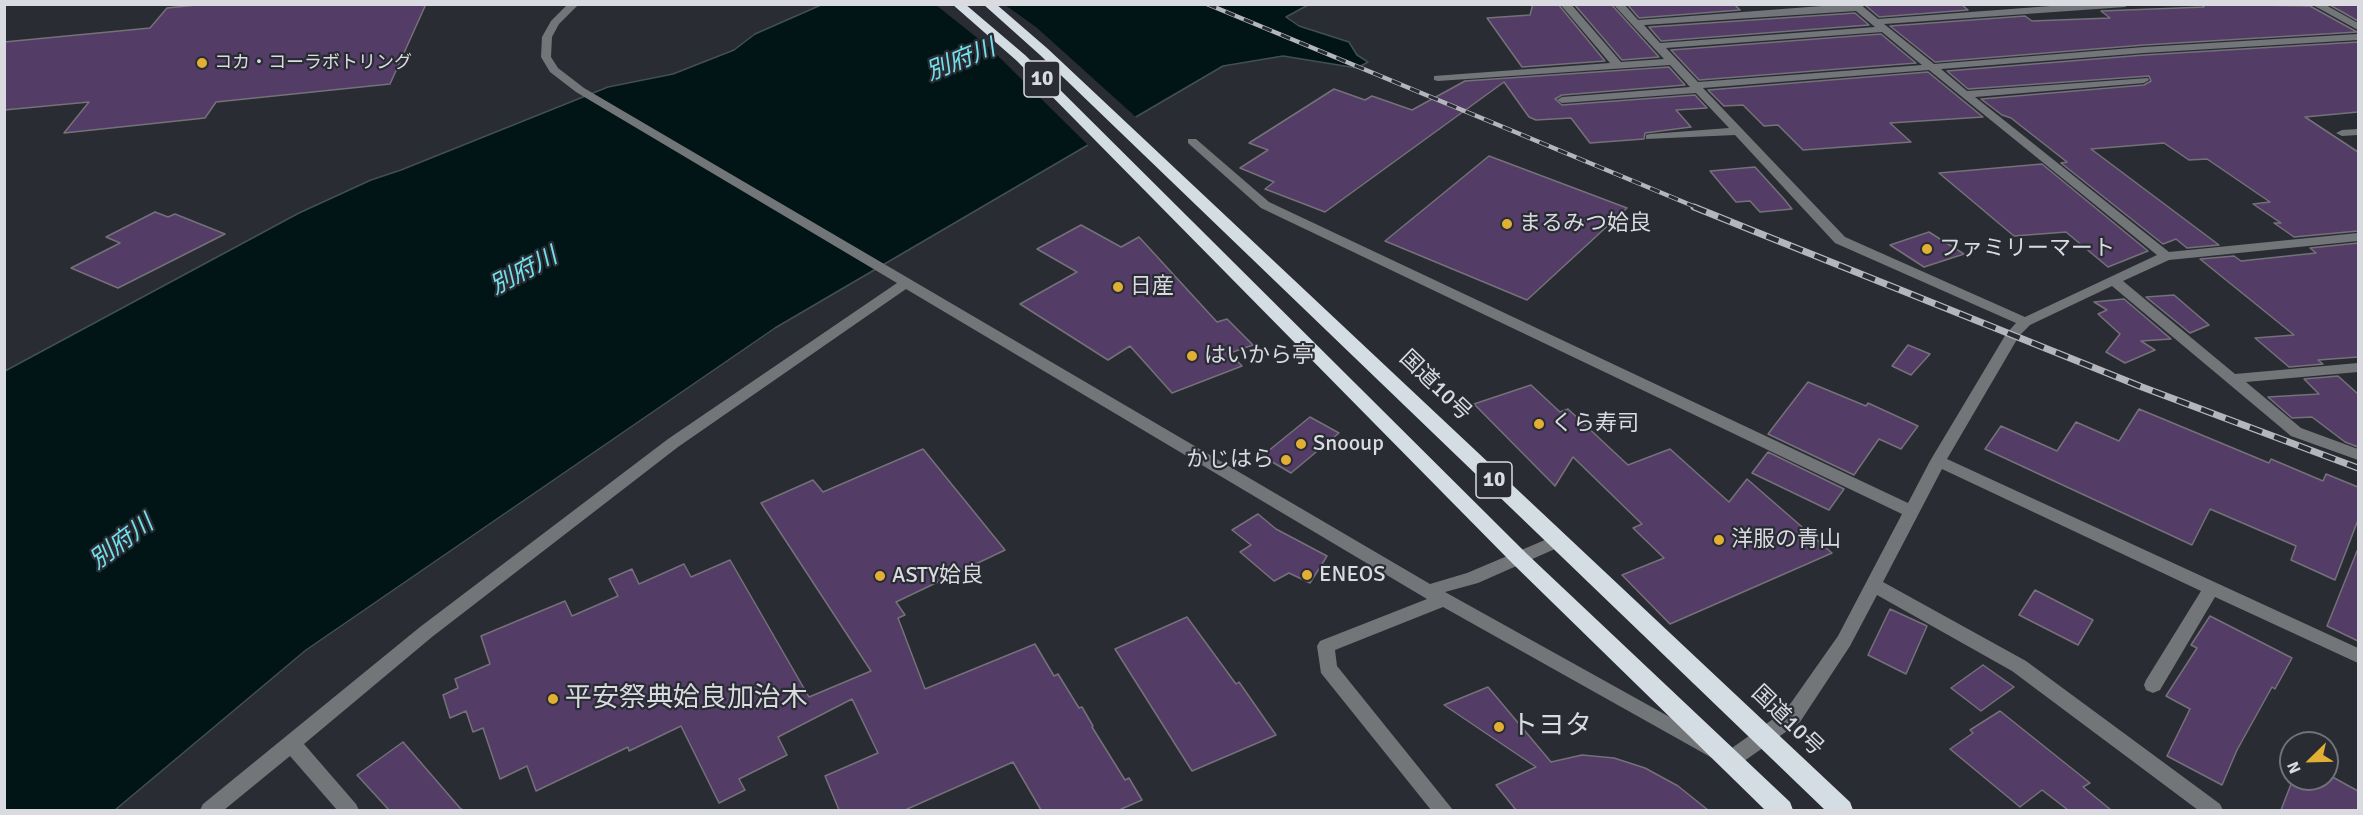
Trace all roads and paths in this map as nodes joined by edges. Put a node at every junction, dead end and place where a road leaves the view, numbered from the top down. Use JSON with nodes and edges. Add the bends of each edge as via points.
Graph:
{"nodes":[{"id":1,"x":574,"y":4,"type":"edge"},
{"id":2,"x":957,"y":4,"type":"edge"},
{"id":3,"x":988,"y":4,"type":"edge"},
{"id":4,"x":1565,"y":4,"type":"edge"},
{"id":5,"x":1618,"y":4,"type":"edge"},
{"id":6,"x":2125,"y":4,"type":"edge"},
{"id":7,"x":2316,"y":4,"type":"edge"},
{"id":8,"x":1855,"y":6,"type":"edge"},
{"id":9,"x":1875,"y":22,"type":"junction"},
{"id":10,"x":1635,"y":23,"type":"junction"},
{"id":11,"x":2358,"y":27,"type":"edge"},
{"id":12,"x":1884,"y":29,"type":"junction"},
{"id":13,"x":2358,"y":37,"type":"edge"},
{"id":14,"x":1657,"y":46,"type":"junction"},
{"id":15,"x":1672,"y":62,"type":"junction"},
{"id":16,"x":1618,"y":66,"type":"junction"},
{"id":17,"x":1930,"y":67,"type":"junction"},
{"id":18,"x":1438,"y":78,"type":"dead end"},
{"id":19,"x":2144,"y":80,"type":"dead end"},
{"id":20,"x":1696,"y":88,"type":"junction"},
{"id":21,"x":1965,"y":94,"type":"junction"},
{"id":22,"x":1562,"y":100,"type":"dead end"},
{"id":23,"x":1737,"y":131,"type":"junction"},
{"id":24,"x":2358,"y":132,"type":"edge"},
{"id":25,"x":2342,"y":133,"type":"dead end"},
{"id":26,"x":1650,"y":137,"type":"dead end"},
{"id":27,"x":1192,"y":141,"type":"dead end"},
{"id":28,"x":2358,"y":237,"type":"edge"},
{"id":29,"x":2166,"y":256,"type":"junction"},
{"id":30,"x":2114,"y":281,"type":"junction"},
{"id":31,"x":906,"y":283,"type":"junction"},
{"id":32,"x":2025,"y":322,"type":"junction"},
{"id":33,"x":2358,"y":367,"type":"edge"},
{"id":34,"x":2234,"y":379,"type":"junction"},
{"id":35,"x":2358,"y":455,"type":"edge"},
{"id":36,"x":1938,"y":460,"type":"junction"},
{"id":37,"x":1913,"y":512,"type":"junction"},
{"id":38,"x":1558,"y":541,"type":"junction"},
{"id":39,"x":1520,"y":559,"type":"junction"},
{"id":40,"x":1875,"y":586,"type":"junction"},
{"id":41,"x":2212,"y":588,"type":"junction"},
{"id":42,"x":1435,"y":595,"type":"junction"},
{"id":43,"x":2358,"y":656,"type":"edge"},
{"id":44,"x":2153,"y":685,"type":"dead end"},
{"id":45,"x":1765,"y":737,"type":"junction"},
{"id":46,"x":291,"y":744,"type":"junction"},
{"id":47,"x":1730,"y":760,"type":"junction"},
{"id":48,"x":210,"y":810,"type":"edge"},
{"id":49,"x":349,"y":810,"type":"edge"},
{"id":50,"x":1443,"y":810,"type":"edge"},
{"id":51,"x":1781,"y":810,"type":"edge"},
{"id":52,"x":1842,"y":810,"type":"edge"},
{"id":53,"x":2213,"y":810,"type":"edge"}],
"edges":[{"from":1,"to":31,"type":"street","via":[[547,37],[546,57],[554,70],[580,90]]},
{"from":2,"to":39,"type":"highway","number":"10","via":[[1021,58]]},
{"from":3,"to":38,"type":"highway","name":"国道10号","number":"10","via":[[1044,52]]},
{"from":4,"to":16,"type":"street"},
{"from":5,"to":10,"type":"street"},
{"from":6,"to":9,"type":"street"},
{"from":7,"to":11,"type":"street"},
{"from":8,"to":9,"type":"street"},
{"from":8,"to":10,"type":"street"},
{"from":9,"to":12,"type":"street"},
{"from":10,"to":14,"type":"street"},
{"from":12,"to":14,"type":"street"},
{"from":12,"to":17,"type":"street"},
{"from":13,"to":17,"type":"street"},
{"from":14,"to":15,"type":"street"},
{"from":15,"to":16,"type":"street"},
{"from":15,"to":20,"type":"street"},
{"from":16,"to":18,"type":"street"},
{"from":17,"to":20,"type":"street"},
{"from":17,"to":21,"type":"street"},
{"from":19,"to":21,"type":"street"},
{"from":20,"to":22,"type":"street"},
{"from":20,"to":23,"type":"street"},
{"from":21,"to":29,"type":"street"},
{"from":23,"to":26,"type":"street"},
{"from":23,"to":32,"type":"street","via":[[1840,240]]},
{"from":24,"to":25,"type":"street"},
{"from":27,"to":37,"type":"street","via":[[1265,205]]},
{"from":28,"to":29,"type":"street"},
{"from":29,"to":30,"type":"street"},
{"from":30,"to":32,"type":"street"},
{"from":30,"to":34,"type":"street"},
{"from":31,"to":42,"type":"street"},
{"from":31,"to":46,"type":"street","via":[[673,443],[426,632]]},
{"from":32,"to":36,"type":"street","via":[[2013,334]]},
{"from":33,"to":34,"type":"street"},
{"from":34,"to":35,"type":"street","via":[[2296,432]]},
{"from":36,"to":37,"type":"street"},
{"from":36,"to":41,"type":"street"},
{"from":37,"to":40,"type":"street"},
{"from":38,"to":39,"type":"street"},
{"from":38,"to":45,"type":"highway","name":"国道10号","number":"10"},
{"from":39,"to":42,"type":"street"},
{"from":39,"to":47,"type":"highway","number":"10"},
{"from":40,"to":45,"type":"street","via":[[1844,641],[1793,716]]},
{"from":40,"to":53,"type":"street","via":[[2019,666]]},
{"from":41,"to":43,"type":"street"},
{"from":41,"to":44,"type":"street"},
{"from":42,"to":47,"type":"street"},
{"from":42,"to":50,"type":"street","via":[[1326,645],[1328,668]]},
{"from":45,"to":47,"type":"street"},
{"from":45,"to":52,"type":"highway","name":"国道10号","number":"10"},
{"from":46,"to":48,"type":"street"},
{"from":46,"to":49,"type":"street"},
{"from":47,"to":51,"type":"highway","number":"10"}]}
